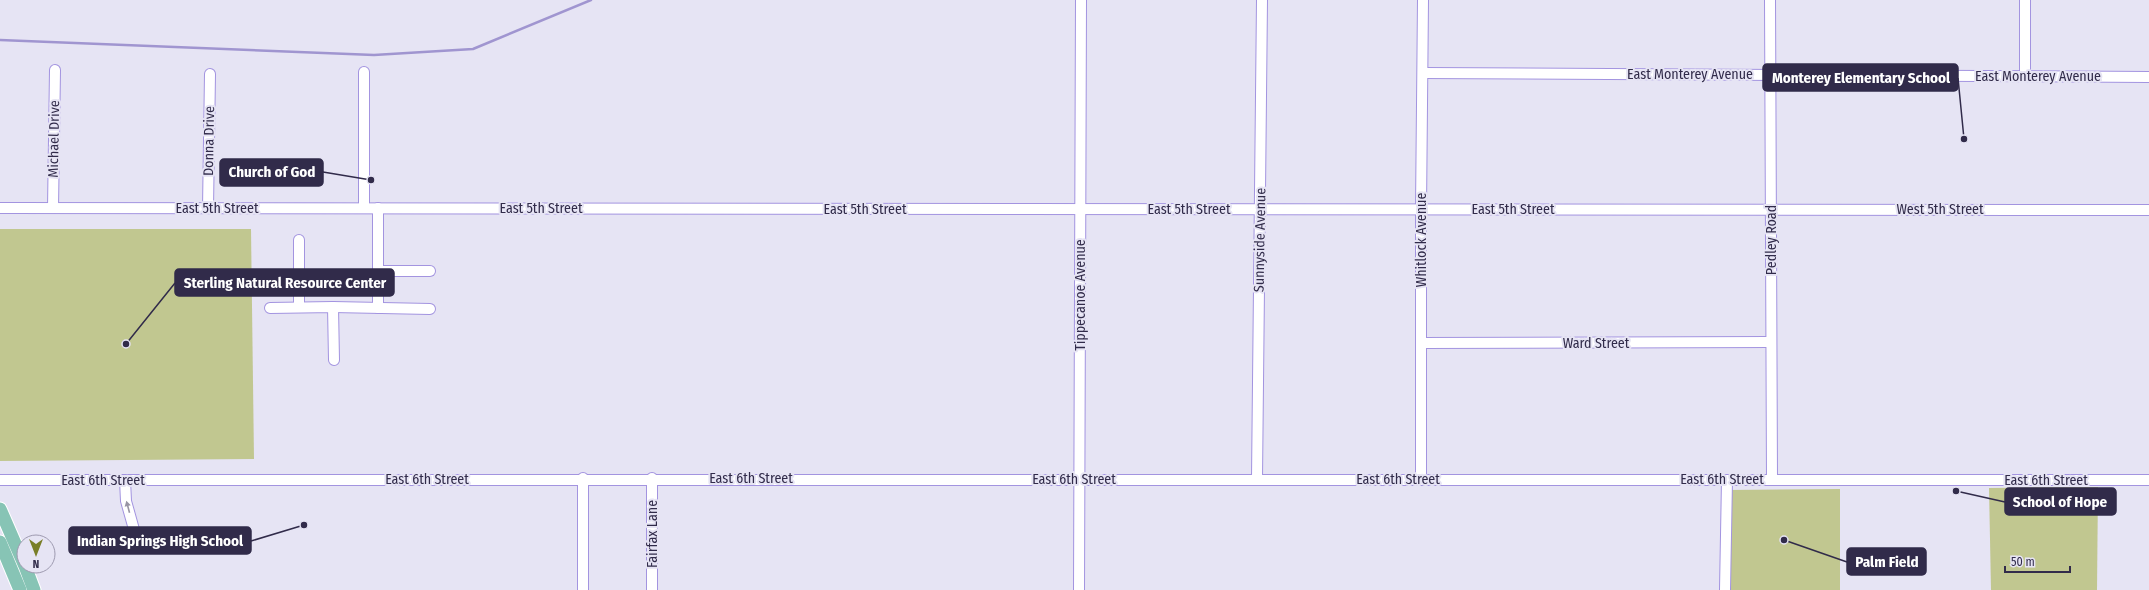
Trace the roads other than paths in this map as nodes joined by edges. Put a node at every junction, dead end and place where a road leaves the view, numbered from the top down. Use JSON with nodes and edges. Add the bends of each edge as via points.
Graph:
{"nodes":[{"id":1,"x":1080,"y":0,"type":"edge"},
{"id":2,"x":1262,"y":0,"type":"edge"},
{"id":3,"x":1424,"y":0,"type":"edge"},
{"id":4,"x":1770,"y":0,"type":"edge"},
{"id":5,"x":2025,"y":0,"type":"edge"},
{"id":6,"x":55,"y":70,"type":"dead end"},
{"id":7,"x":364,"y":72,"type":"dead end"},
{"id":8,"x":1423,"y":73,"type":"junction"},
{"id":9,"x":210,"y":74,"type":"dead end"},
{"id":10,"x":1770,"y":74,"type":"junction"},
{"id":11,"x":2025,"y":76,"type":"junction"},
{"id":12,"x":2149,"y":77,"type":"edge"},
{"id":13,"x":0,"y":208,"type":"edge"},
{"id":14,"x":53,"y":208,"type":"junction"},
{"id":15,"x":208,"y":208,"type":"junction"},
{"id":16,"x":364,"y":208,"type":"junction"},
{"id":17,"x":378,"y":208,"type":"junction"},
{"id":18,"x":1080,"y":209,"type":"junction"},
{"id":19,"x":1260,"y":209,"type":"junction"},
{"id":20,"x":1421,"y":209,"type":"junction"},
{"id":21,"x":1731,"y":209,"type":"joint"},
{"id":22,"x":1770,"y":209,"type":"junction"},
{"id":23,"x":2149,"y":210,"type":"edge"},
{"id":24,"x":299,"y":240,"type":"dead end"},
{"id":25,"x":378,"y":271,"type":"junction"},
{"id":26,"x":430,"y":271,"type":"dead end"},
{"id":27,"x":299,"y":307,"type":"junction"},
{"id":28,"x":333,"y":307,"type":"junction"},
{"id":29,"x":270,"y":308,"type":"dead end"},
{"id":30,"x":378,"y":308,"type":"junction"},
{"id":31,"x":430,"y":309,"type":"dead end"},
{"id":32,"x":1771,"y":342,"type":"junction"},
{"id":33,"x":1421,"y":343,"type":"junction"},
{"id":34,"x":334,"y":360,"type":"dead end"},
{"id":35,"x":583,"y":478,"type":"junction"},
{"id":36,"x":652,"y":478,"type":"junction"},
{"id":37,"x":1079,"y":478,"type":"junction"},
{"id":38,"x":1257,"y":479,"type":"junction"},
{"id":39,"x":1421,"y":479,"type":"junction"},
{"id":40,"x":1772,"y":479,"type":"junction"},
{"id":41,"x":0,"y":480,"type":"edge"},
{"id":42,"x":125,"y":480,"type":"junction"},
{"id":43,"x":1727,"y":480,"type":"junction"},
{"id":44,"x":2149,"y":480,"type":"edge"},
{"id":45,"x":0,"y":509,"type":"edge"},
{"id":46,"x":135,"y":533,"type":"dead end"},
{"id":47,"x":0,"y":542,"type":"edge"},
{"id":48,"x":16,"y":546,"type":"edge"},
{"id":49,"x":28,"y":574,"type":"edge"},
{"id":50,"x":20,"y":590,"type":"edge"},
{"id":51,"x":34,"y":590,"type":"edge"},
{"id":52,"x":583,"y":590,"type":"edge"},
{"id":53,"x":652,"y":590,"type":"edge"},
{"id":54,"x":1079,"y":590,"type":"edge"},
{"id":55,"x":1725,"y":590,"type":"edge"}],
"edges":[{"from":1,"to":18,"type":"street","name":"Tippecanoe Avenue"},
{"from":2,"to":19,"type":"street","name":"Sunnyside Avenue"},
{"from":3,"to":8,"type":"street","name":"Whitlock Avenue"},
{"from":4,"to":10,"type":"street","name":"Pedley Road"},
{"from":5,"to":11,"type":"street"},
{"from":6,"to":14,"type":"street","name":"Michael Drive"},
{"from":7,"to":16,"type":"street"},
{"from":8,"to":10,"type":"street","name":"East Monterey Avenue"},
{"from":8,"to":20,"type":"street","name":"Whitlock Avenue"},
{"from":9,"to":15,"type":"street","name":"Donna Drive"},
{"from":10,"to":11,"type":"street","name":"East Monterey Avenue"},
{"from":10,"to":22,"type":"street","name":"Pedley Road"},
{"from":11,"to":12,"type":"street","name":"East Monterey Avenue"},
{"from":13,"to":14,"type":"street","name":"East 5th Street"},
{"from":14,"to":15,"type":"street","name":"East 5th Street"},
{"from":15,"to":16,"type":"street","name":"East 5th Street"},
{"from":16,"to":17,"type":"street","name":"East 5th Street"},
{"from":17,"to":18,"type":"street","name":"East 5th Street"},
{"from":17,"to":25,"type":"street"},
{"from":18,"to":19,"type":"street","name":"East 5th Street"},
{"from":18,"to":37,"type":"street","name":"Tippecanoe Avenue"},
{"from":19,"to":20,"type":"street","name":"East 5th Street"},
{"from":19,"to":38,"type":"street","name":"Sunnyside Avenue"},
{"from":20,"to":21,"type":"street","name":"East 5th Street"},
{"from":20,"to":33,"type":"street","name":"Whitlock Avenue"},
{"from":21,"to":22,"type":"street","name":"West 5th Street"},
{"from":22,"to":23,"type":"street","name":"West 5th Street"},
{"from":22,"to":32,"type":"street","name":"Pedley Road"},
{"from":24,"to":27,"type":"street"},
{"from":25,"to":26,"type":"street"},
{"from":25,"to":30,"type":"street"},
{"from":27,"to":28,"type":"street"},
{"from":27,"to":29,"type":"street"},
{"from":28,"to":30,"type":"street"},
{"from":28,"to":34,"type":"street"},
{"from":30,"to":31,"type":"street"},
{"from":32,"to":33,"type":"street","name":"Ward Street"},
{"from":32,"to":40,"type":"street","name":"Pedley Road"},
{"from":33,"to":39,"type":"street","name":"Whitlock Avenue"},
{"from":35,"to":36,"type":"street","name":"East 6th Street"},
{"from":35,"to":42,"type":"street","name":"East 6th Street"},
{"from":35,"to":52,"type":"street"},
{"from":36,"to":37,"type":"street","name":"East 6th Street"},
{"from":36,"to":53,"type":"street","name":"Fairfax Lane"},
{"from":37,"to":38,"type":"street","name":"East 6th Street"},
{"from":37,"to":54,"type":"street","name":"Tippecanoe Avenue"},
{"from":38,"to":39,"type":"street","name":"East 6th Street"},
{"from":39,"to":43,"type":"street","name":"East 6th Street"},
{"from":40,"to":43,"type":"street","name":"East 6th Street"},
{"from":40,"to":44,"type":"street","name":"East 6th Street"},
{"from":41,"to":42,"type":"street","name":"East 6th Street"},
{"from":46,"to":42,"type":"street","one_way":true,"via":[[126,500]]},
{"from":43,"to":55,"type":"street"},
{"from":45,"to":48,"type":"main road"},
{"from":47,"to":50,"type":"main road"},
{"from":49,"to":51,"type":"main road"}]}
